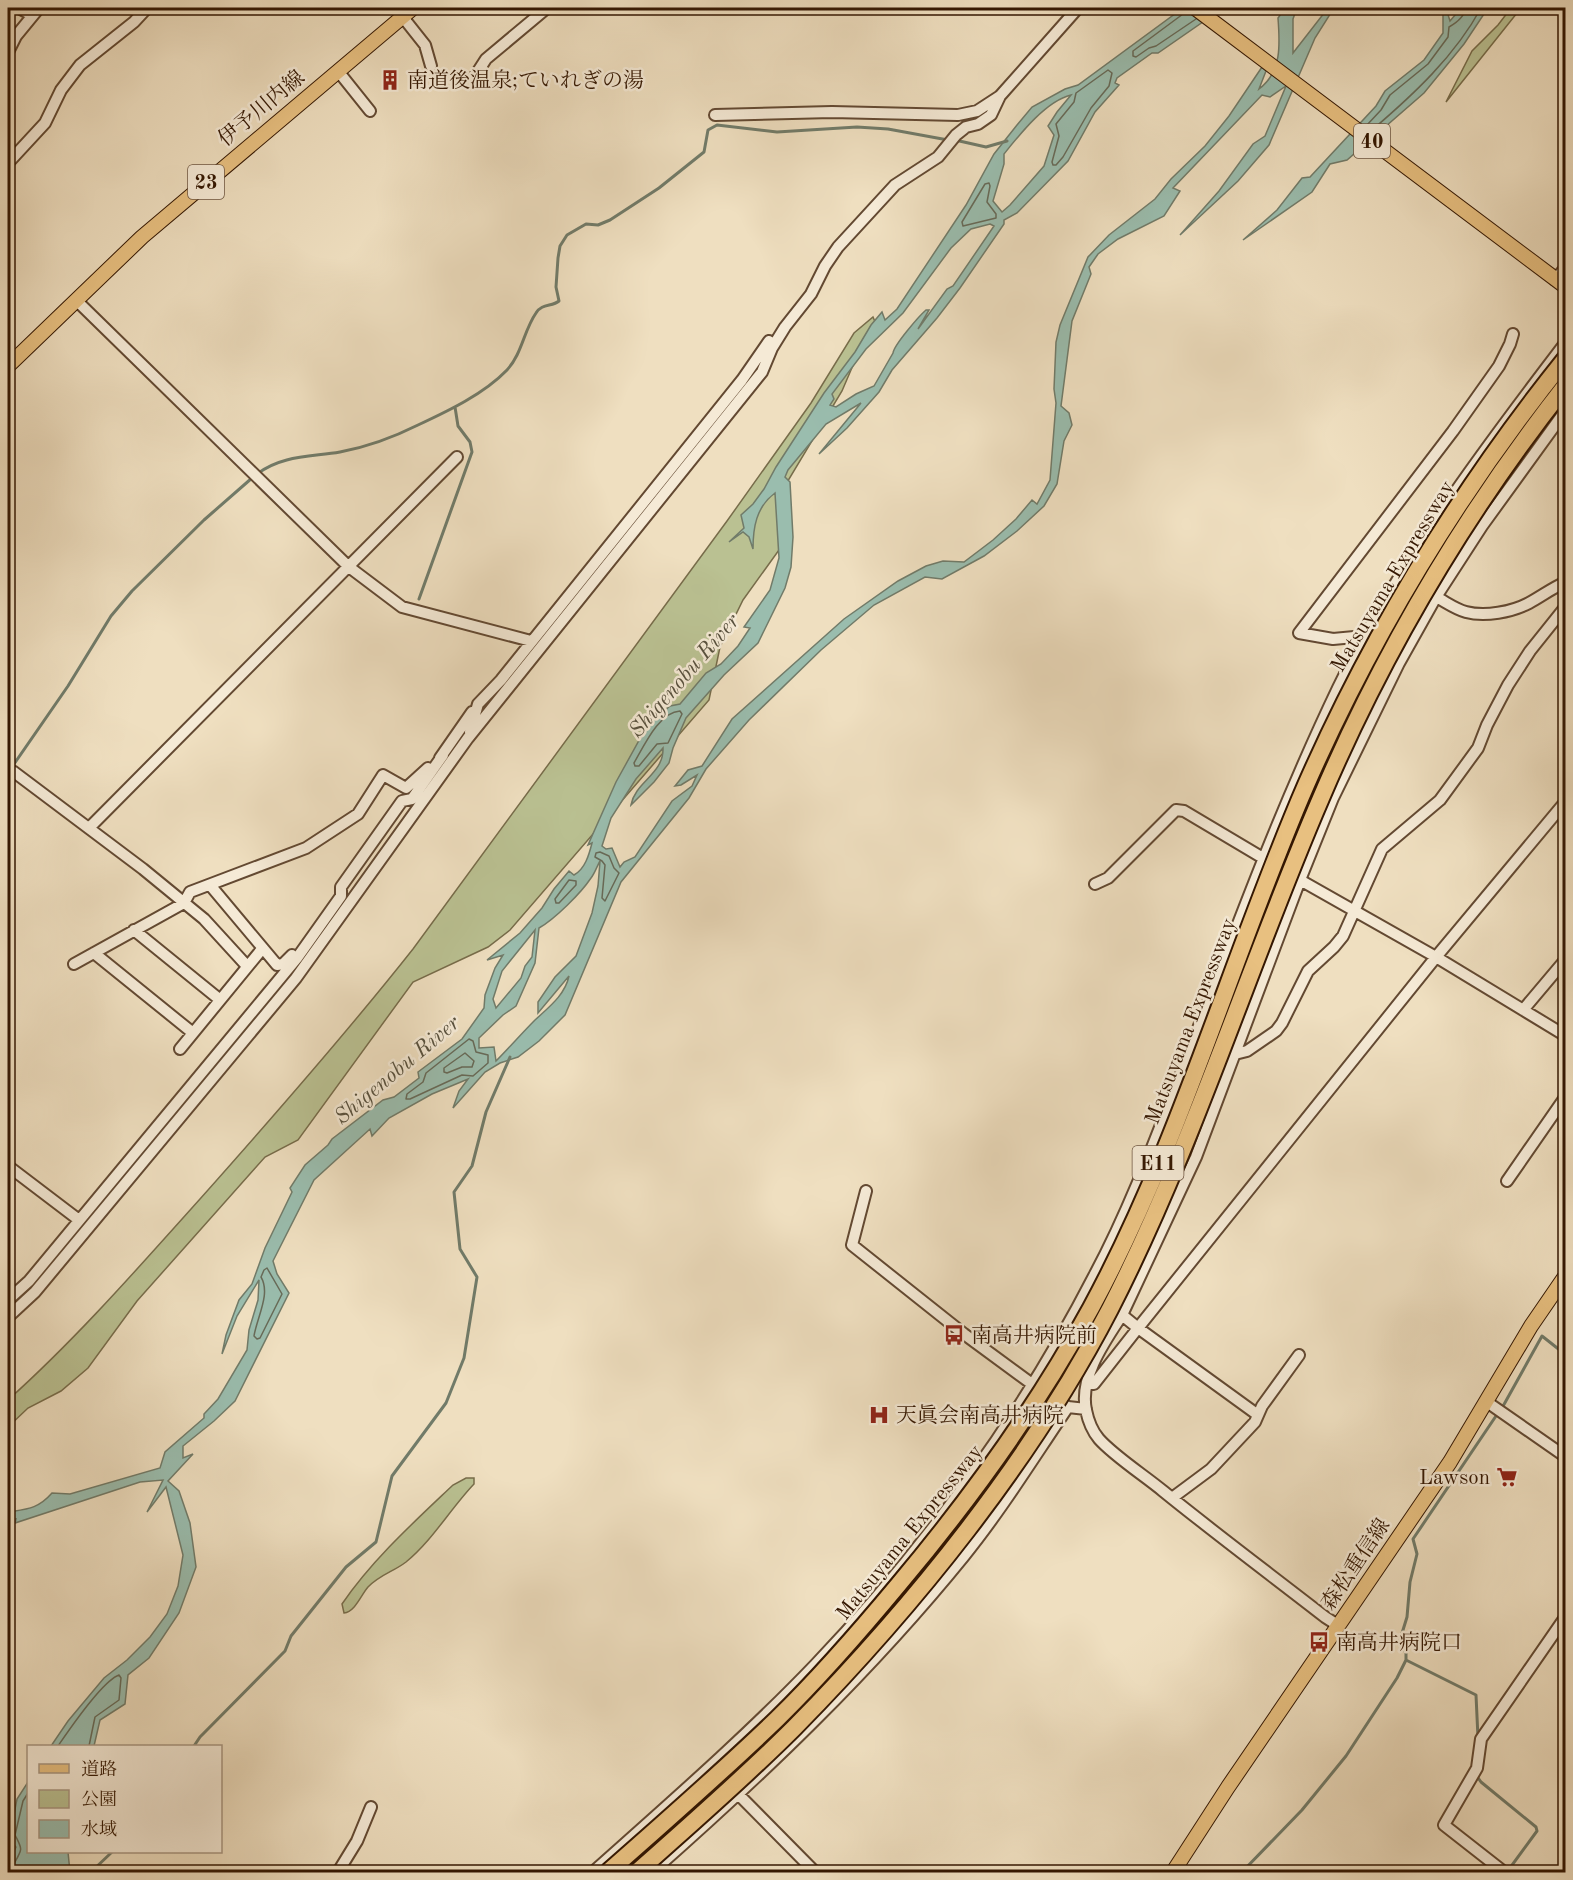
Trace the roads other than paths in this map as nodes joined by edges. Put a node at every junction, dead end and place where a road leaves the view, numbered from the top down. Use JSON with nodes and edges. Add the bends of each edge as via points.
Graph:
{"nodes":[{"id":1,"x":19,"y":8,"type":"edge"},
{"id":2,"x":147,"y":8,"type":"edge"},
{"id":3,"x":547,"y":8,"type":"edge"},
{"id":4,"x":1078,"y":8,"type":"edge"},
{"id":5,"x":1195,"y":8,"type":"edge"},
{"id":6,"x":36,"y":11,"type":"edge"},
{"id":7,"x":408,"y":12,"type":"edge"},
{"id":8,"x":8,"y":52,"type":"edge"},
{"id":9,"x":431,"y":66,"type":"dead end"},
{"id":10,"x":338,"y":71,"type":"junction"},
{"id":11,"x":476,"y":76,"type":"dead end"},
{"id":12,"x":1000,"y":96,"type":"junction"},
{"id":13,"x":370,"y":111,"type":"dead end"},
{"id":14,"x":715,"y":115,"type":"dead end"},
{"id":15,"x":8,"y":163,"type":"edge"},
{"id":16,"x":1566,"y":267,"type":"edge"},
{"id":17,"x":1557,"y":281,"type":"edge"},
{"id":18,"x":76,"y":301,"type":"junction"},
{"id":19,"x":785,"y":327,"type":"junction"},
{"id":20,"x":1512,"y":333,"type":"dead end"},
{"id":21,"x":1566,"y":342,"type":"edge"},
{"id":22,"x":1566,"y":358,"type":"edge"},
{"id":23,"x":8,"y":366,"type":"edge"},
{"id":24,"x":1566,"y":385,"type":"edge"},
{"id":25,"x":1566,"y":410,"type":"edge"},
{"id":26,"x":457,"y":457,"type":"dead end"},
{"id":27,"x":349,"y":567,"type":"junction"},
{"id":28,"x":1566,"y":582,"type":"edge"},
{"id":29,"x":1436,"y":597,"type":"junction"},
{"id":30,"x":1566,"y":606,"type":"edge"},
{"id":31,"x":1365,"y":636,"type":"junction"},
{"id":32,"x":531,"y":641,"type":"junction"},
{"id":33,"x":478,"y":704,"type":"junction"},
{"id":34,"x":468,"y":738,"type":"junction"},
{"id":35,"x":443,"y":755,"type":"junction"},
{"id":36,"x":8,"y":770,"type":"edge"},
{"id":37,"x":1566,"y":801,"type":"edge"},
{"id":38,"x":89,"y":828,"type":"junction"},
{"id":39,"x":1263,"y":858,"type":"junction"},
{"id":40,"x":1300,"y":880,"type":"junction"},
{"id":41,"x":1095,"y":884,"type":"dead end"},
{"id":42,"x":210,"y":885,"type":"junction"},
{"id":43,"x":184,"y":903,"type":"junction"},
{"id":44,"x":351,"y":903,"type":"junction"},
{"id":45,"x":1354,"y":911,"type":"junction"},
{"id":46,"x":320,"y":926,"type":"junction"},
{"id":47,"x":134,"y":930,"type":"junction"},
{"id":48,"x":262,"y":949,"type":"junction"},
{"id":49,"x":94,"y":953,"type":"junction"},
{"id":50,"x":1436,"y":957,"type":"junction"},
{"id":51,"x":1566,"y":959,"type":"edge"},
{"id":52,"x":74,"y":964,"type":"dead end"},
{"id":53,"x":247,"y":966,"type":"junction"},
{"id":54,"x":219,"y":999,"type":"junction"},
{"id":55,"x":1523,"y":1010,"type":"junction"},
{"id":56,"x":193,"y":1033,"type":"junction"},
{"id":57,"x":1566,"y":1036,"type":"edge"},
{"id":58,"x":180,"y":1049,"type":"dead end"},
{"id":59,"x":1235,"y":1053,"type":"junction"},
{"id":60,"x":1566,"y":1096,"type":"edge"},
{"id":61,"x":8,"y":1166,"type":"edge"},
{"id":62,"x":1507,"y":1181,"type":"dead end"},
{"id":63,"x":866,"y":1191,"type":"dead end"},
{"id":64,"x":79,"y":1220,"type":"junction"},
{"id":65,"x":1566,"y":1275,"type":"edge"},
{"id":66,"x":8,"y":1300,"type":"edge"},
{"id":67,"x":1122,"y":1315,"type":"junction"},
{"id":68,"x":8,"y":1317,"type":"edge"},
{"id":69,"x":1138,"y":1328,"type":"junction"},
{"id":70,"x":1299,"y":1355,"type":"dead end"},
{"id":71,"x":1032,"y":1384,"type":"junction"},
{"id":72,"x":1087,"y":1384,"type":"junction"},
{"id":73,"x":1487,"y":1402,"type":"junction"},
{"id":74,"x":1068,"y":1407,"type":"junction"},
{"id":75,"x":1086,"y":1409,"type":"junction"},
{"id":76,"x":1258,"y":1414,"type":"junction"},
{"id":77,"x":1566,"y":1457,"type":"edge"},
{"id":78,"x":1172,"y":1498,"type":"junction"},
{"id":79,"x":1566,"y":1616,"type":"edge"},
{"id":80,"x":1339,"y":1626,"type":"junction"},
{"id":81,"x":740,"y":1795,"type":"junction"},
{"id":82,"x":371,"y":1807,"type":"dead end"},
{"id":83,"x":338,"y":1872,"type":"edge"},
{"id":84,"x":592,"y":1872,"type":"edge"},
{"id":85,"x":608,"y":1872,"type":"edge"},
{"id":86,"x":637,"y":1872,"type":"edge"},
{"id":87,"x":652,"y":1872,"type":"edge"},
{"id":88,"x":816,"y":1872,"type":"edge"},
{"id":89,"x":1173,"y":1872,"type":"edge"},
{"id":90,"x":1504,"y":1872,"type":"edge"}],
"edges":[{"from":1,"to":6,"type":"street"},
{"from":2,"to":15,"type":"street","via":[[80,65],[61,90],[45,123]]},
{"from":3,"to":11,"type":"street","via":[[486,59]]},
{"from":4,"to":12,"type":"street"},
{"from":5,"to":17,"type":"main road","number":"40"},
{"from":6,"to":8,"type":"street"},
{"from":7,"to":9,"type":"street"},
{"from":7,"to":10,"type":"main road","name":"伊予川内線","number":"23"},
{"from":10,"to":13,"type":"street"},
{"from":10,"to":18,"type":"main road","name":"伊予川内線","number":"23","via":[[142,237]]},
{"from":12,"to":14,"type":"street","via":[[977,111],[958,115]]},
{"from":12,"to":19,"type":"street","via":[[992,115],[966,127],[938,157],[894,185],[838,247],[811,294]]},
{"from":16,"to":17,"type":"street"},
{"from":18,"to":23,"type":"main road","name":"伊予川内線","number":"23"},
{"from":18,"to":27,"type":"street"},
{"from":19,"to":32,"type":"street","via":[[772,338]]},
{"from":19,"to":34,"type":"street","via":[[762,372]]},
{"from":20,"to":31,"type":"street","via":[[1500,366],[1454,431],[1299,633],[1333,639]]},
{"from":21,"to":31,"type":"street","via":[[1424,538]]},
{"from":22,"to":85,"type":"highway","name":"Matsuyama Expressway","number":"E11","bridge":true,"via":[[1475,479],[1379,633],[1344,702],[1260,900],[1134,1220],[1094,1304],[1052,1377],[998,1459],[862,1629],[780,1716]]},
{"from":24,"to":86,"type":"highway","name":"Matsuyama Expressway","number":"E11","bridge":true,"via":[[1488,489],[1395,641],[1321,796],[1150,1227],[1066,1386],[952,1549],[875,1642],[792,1729]]},
{"from":25,"to":29,"type":"street"},
{"from":26,"to":27,"type":"street"},
{"from":27,"to":32,"type":"street","via":[[402,607]]},
{"from":27,"to":38,"type":"street"},
{"from":28,"to":29,"type":"street","via":[[1513,609],[1494,612],[1467,612]]},
{"from":29,"to":40,"type":"street","via":[[1333,798]]},
{"from":30,"to":45,"type":"street","via":[[1508,684],[1478,748],[1440,800],[1382,849]]},
{"from":31,"to":39,"type":"street"},
{"from":32,"to":33,"type":"street"},
{"from":33,"to":34,"type":"street"},
{"from":33,"to":35,"type":"street"},
{"from":34,"to":44,"type":"street"},
{"from":35,"to":42,"type":"street","via":[[406,788],[383,775],[358,814],[306,848]]},
{"from":35,"to":46,"type":"street","via":[[412,799],[402,801],[341,887],[341,896]]},
{"from":36,"to":38,"type":"street"},
{"from":37,"to":50,"type":"street"},
{"from":38,"to":43,"type":"street"},
{"from":39,"to":41,"type":"street","via":[[1176,810],[1108,878]]},
{"from":39,"to":71,"type":"street","via":[[1151,1151],[1095,1275]]},
{"from":40,"to":45,"type":"street"},
{"from":40,"to":59,"type":"street"},
{"from":42,"to":43,"type":"street","via":[[190,892]]},
{"from":42,"to":48,"type":"street"},
{"from":43,"to":47,"type":"street"},
{"from":43,"to":53,"type":"street"},
{"from":44,"to":46,"type":"street"},
{"from":44,"to":68,"type":"street","via":[[288,988],[35,1292]]},
{"from":45,"to":50,"type":"street"},
{"from":45,"to":59,"type":"street","via":[[1334,947],[1308,971],[1276,1031],[1247,1051]]},
{"from":46,"to":48,"type":"street","via":[[283,964],[277,965]]},
{"from":46,"to":64,"type":"street"},
{"from":47,"to":49,"type":"street"},
{"from":47,"to":54,"type":"street"},
{"from":48,"to":53,"type":"street"},
{"from":49,"to":52,"type":"street"},
{"from":49,"to":56,"type":"street"},
{"from":50,"to":55,"type":"street"},
{"from":50,"to":69,"type":"street"},
{"from":51,"to":55,"type":"street"},
{"from":53,"to":54,"type":"street"},
{"from":54,"to":56,"type":"street"},
{"from":55,"to":57,"type":"street"},
{"from":56,"to":58,"type":"street"},
{"from":59,"to":67,"type":"street","via":[[1196,1157]]},
{"from":60,"to":62,"type":"street"},
{"from":61,"to":64,"type":"street"},
{"from":63,"to":71,"type":"street","via":[[852,1245]]},
{"from":64,"to":66,"type":"street"},
{"from":65,"to":73,"type":"main road","name":"森松重信線"},
{"from":67,"to":69,"type":"street"},
{"from":67,"to":72,"type":"street"},
{"from":69,"to":72,"type":"street","via":[[1094,1384]]},
{"from":69,"to":76,"type":"street"},
{"from":70,"to":76,"type":"street"},
{"from":71,"to":74,"type":"street"},
{"from":71,"to":84,"type":"street","via":[[925,1537],[823,1657],[713,1764]]},
{"from":72,"to":75,"type":"street"},
{"from":73,"to":77,"type":"street"},
{"from":73,"to":80,"type":"main road","name":"森松重信線"},
{"from":74,"to":75,"type":"street"},
{"from":74,"to":81,"type":"street","via":[[964,1556],[843,1693]]},
{"from":75,"to":78,"type":"street","via":[[1099,1439]]},
{"from":76,"to":78,"type":"street","via":[[1211,1469]]},
{"from":78,"to":80,"type":"street"},
{"from":79,"to":90,"type":"street","via":[[1482,1739],[1477,1767],[1444,1825]]},
{"from":80,"to":89,"type":"main road","name":"森松重信線"},
{"from":81,"to":87,"type":"street"},
{"from":81,"to":88,"type":"street"},
{"from":82,"to":83,"type":"street"}]}
